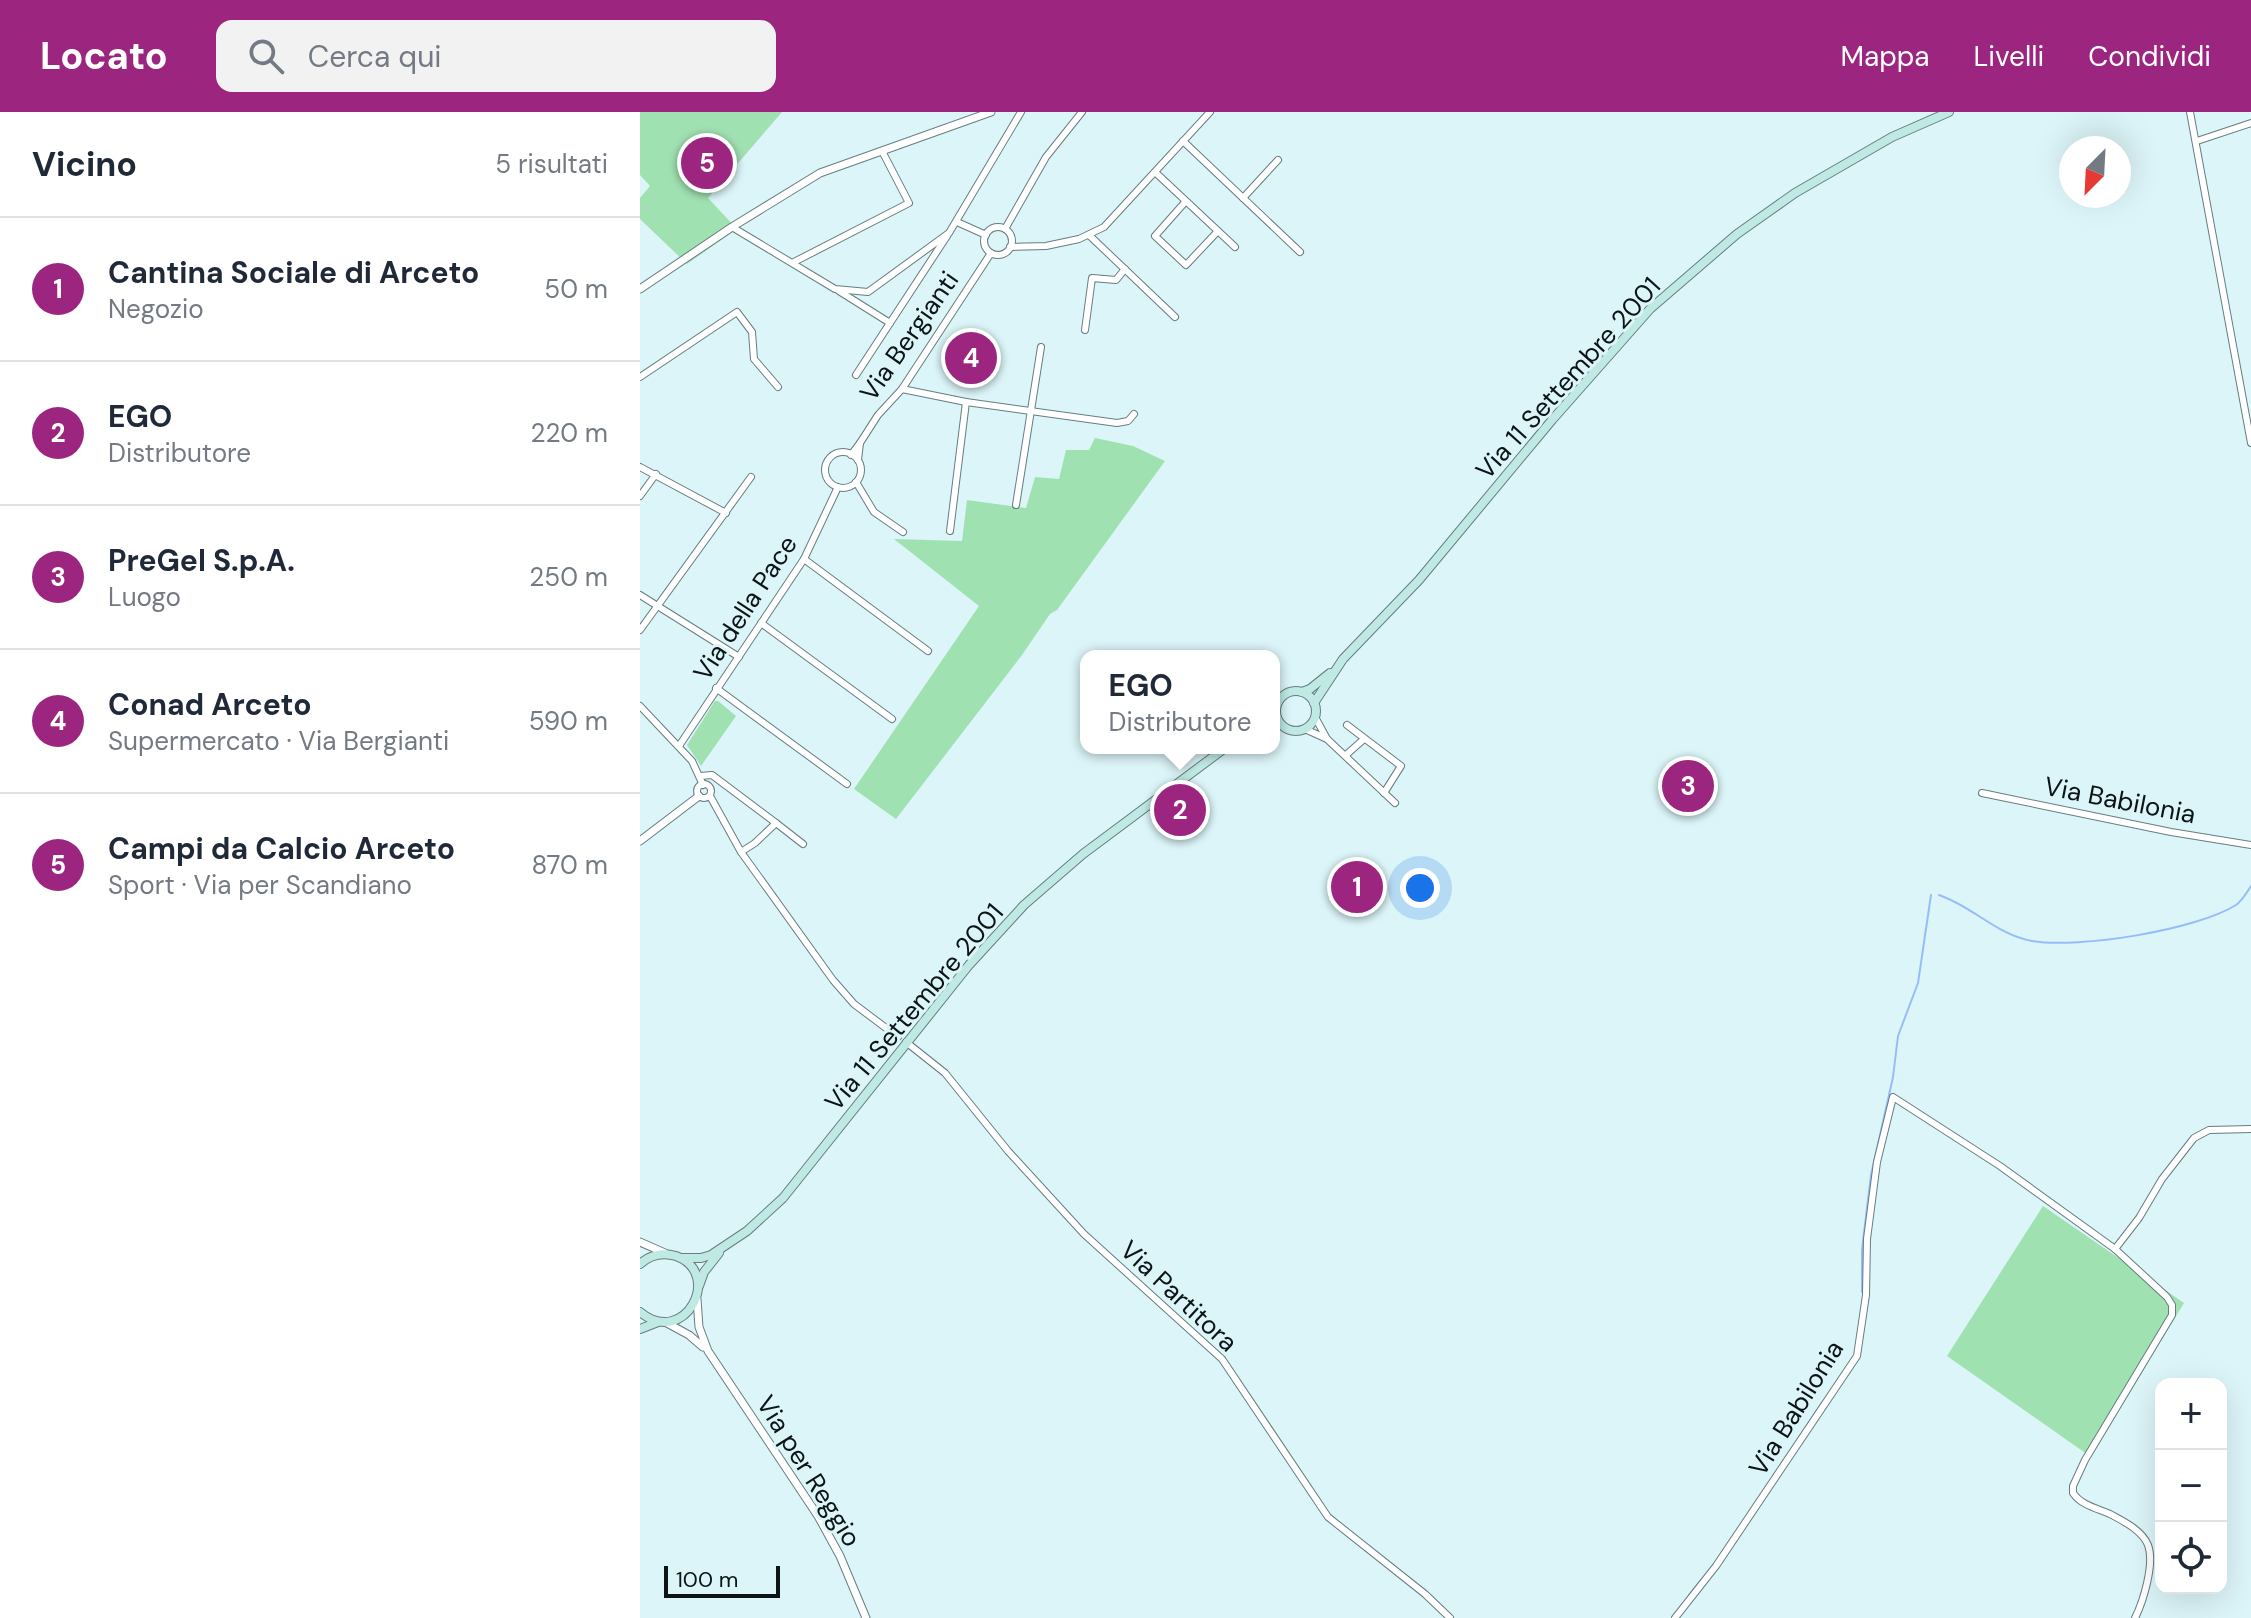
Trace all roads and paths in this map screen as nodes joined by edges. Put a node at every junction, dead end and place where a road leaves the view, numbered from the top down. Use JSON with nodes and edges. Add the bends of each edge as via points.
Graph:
{"nodes":[{"id":1,"x":991,"y":112,"type":"edge"},
{"id":2,"x":1021,"y":112,"type":"edge"},
{"id":3,"x":1082,"y":112,"type":"edge"},
{"id":4,"x":1210,"y":112,"type":"edge"},
{"id":5,"x":1949,"y":112,"type":"edge"},
{"id":6,"x":2190,"y":112,"type":"edge"},
{"id":7,"x":2251,"y":123,"type":"edge"},
{"id":8,"x":1183,"y":141,"type":"junction"},
{"id":9,"x":2197,"y":141,"type":"junction"},
{"id":10,"x":882,"y":151,"type":"junction"},
{"id":11,"x":1278,"y":160,"type":"dead end"},
{"id":12,"x":1155,"y":172,"type":"junction"},
{"id":13,"x":1243,"y":198,"type":"junction"},
{"id":14,"x":1186,"y":201,"type":"junction"},
{"id":15,"x":957,"y":222,"type":"junction"},
{"id":16,"x":732,"y":227,"type":"junction"},
{"id":17,"x":1005,"y":229,"type":"junction"},
{"id":18,"x":1218,"y":231,"type":"junction"},
{"id":19,"x":949,"y":233,"type":"junction"},
{"id":20,"x":986,"y":235,"type":"junction"},
{"id":21,"x":1090,"y":236,"type":"junction"},
{"id":22,"x":1010,"y":247,"type":"junction"},
{"id":23,"x":1235,"y":247,"type":"dead end"},
{"id":24,"x":1300,"y":252,"type":"dead end"},
{"id":25,"x":991,"y":253,"type":"junction"},
{"id":26,"x":794,"y":262,"type":"junction"},
{"id":27,"x":1125,"y":269,"type":"junction"},
{"id":28,"x":640,"y":289,"type":"edge"},
{"id":29,"x":835,"y":289,"type":"junction"},
{"id":30,"x":1175,"y":317,"type":"dead end"},
{"id":31,"x":890,"y":323,"type":"junction"},
{"id":32,"x":1085,"y":330,"type":"dead end"},
{"id":33,"x":1041,"y":347,"type":"dead end"},
{"id":34,"x":856,"y":375,"type":"dead end"},
{"id":35,"x":640,"y":377,"type":"edge"},
{"id":36,"x":778,"y":387,"type":"dead end"},
{"id":37,"x":902,"y":389,"type":"junction"},
{"id":38,"x":966,"y":402,"type":"junction"},
{"id":39,"x":2248,"y":403,"type":"edge"},
{"id":40,"x":1031,"y":409,"type":"junction"},
{"id":41,"x":1134,"y":414,"type":"dead end"},
{"id":42,"x":860,"y":443,"type":"junction"},
{"id":43,"x":2251,"y":443,"type":"edge"},
{"id":44,"x":851,"y":455,"type":"junction"},
{"id":45,"x":858,"y":461,"type":"junction"},
{"id":46,"x":640,"y":467,"type":"edge"},
{"id":47,"x":656,"y":474,"type":"junction"},
{"id":48,"x":751,"y":477,"type":"dead end"},
{"id":49,"x":856,"y":482,"type":"junction"},
{"id":50,"x":838,"y":487,"type":"junction"},
{"id":51,"x":640,"y":496,"type":"edge"},
{"id":52,"x":1016,"y":505,"type":"dead end"},
{"id":53,"x":726,"y":513,"type":"junction"},
{"id":54,"x":950,"y":531,"type":"dead end"},
{"id":55,"x":903,"y":532,"type":"dead end"},
{"id":56,"x":804,"y":559,"type":"junction"},
{"id":57,"x":640,"y":595,"type":"edge"},
{"id":58,"x":658,"y":606,"type":"junction"},
{"id":59,"x":761,"y":623,"type":"junction"},
{"id":60,"x":640,"y":630,"type":"edge"},
{"id":61,"x":928,"y":651,"type":"dead end"},
{"id":62,"x":739,"y":657,"type":"junction"},
{"id":63,"x":1337,"y":667,"type":"junction"},
{"id":64,"x":716,"y":688,"type":"junction"},
{"id":65,"x":1302,"y":692,"type":"junction"},
{"id":66,"x":1280,"y":702,"type":"edge"},
{"id":67,"x":1314,"y":703,"type":"junction"},
{"id":68,"x":640,"y":706,"type":"edge"},
{"id":69,"x":1315,"y":717,"type":"junction"},
{"id":70,"x":892,"y":719,"type":"dead end"},
{"id":71,"x":1347,"y":725,"type":"dead end"},
{"id":72,"x":1280,"y":726,"type":"edge"},
{"id":73,"x":1305,"y":729,"type":"junction"},
{"id":74,"x":1327,"y":739,"type":"junction"},
{"id":75,"x":1364,"y":739,"type":"junction"},
{"id":76,"x":679,"y":746,"type":"junction"},
{"id":77,"x":1217,"y":754,"type":"edge"},
{"id":78,"x":1346,"y":755,"type":"junction"},
{"id":79,"x":700,"y":776,"type":"junction"},
{"id":80,"x":847,"y":784,"type":"dead end"},
{"id":81,"x":703,"y":785,"type":"junction"},
{"id":82,"x":1384,"y":793,"type":"junction"},
{"id":83,"x":1982,"y":793,"type":"dead end"},
{"id":84,"x":699,"y":796,"type":"junction"},
{"id":85,"x":710,"y":796,"type":"junction"},
{"id":86,"x":1395,"y":803,"type":"dead end"},
{"id":87,"x":776,"y":823,"type":"junction"},
{"id":88,"x":640,"y":841,"type":"edge"},
{"id":89,"x":803,"y":844,"type":"dead end"},
{"id":90,"x":2251,"y":845,"type":"edge"},
{"id":91,"x":741,"y":852,"type":"junction"},
{"id":92,"x":902,"y":1040,"type":"junction"},
{"id":93,"x":2251,"y":1129,"type":"edge"},
{"id":94,"x":640,"y":1242,"type":"edge"},
{"id":95,"x":724,"y":1247,"type":"junction"},
{"id":96,"x":2115,"y":1249,"type":"junction"},
{"id":97,"x":667,"y":1254,"type":"junction"},
{"id":98,"x":681,"y":1258,"type":"junction"},
{"id":99,"x":640,"y":1264,"type":"edge"},
{"id":100,"x":698,"y":1293,"type":"junction"},
{"id":101,"x":640,"y":1312,"type":"edge"},
{"id":102,"x":662,"y":1322,"type":"junction"},
{"id":103,"x":640,"y":1329,"type":"edge"},
{"id":104,"x":708,"y":1351,"type":"junction"},
{"id":105,"x":866,"y":1618,"type":"edge"},
{"id":106,"x":1450,"y":1618,"type":"edge"},
{"id":107,"x":1675,"y":1618,"type":"edge"},
{"id":108,"x":2135,"y":1618,"type":"edge"}],
"edges":[{"from":1,"to":10,"type":"street"},
{"from":2,"to":15,"type":"street"},
{"from":3,"to":17,"type":"street","via":[[1046,157]]},
{"from":4,"to":8,"type":"street"},
{"from":5,"to":63,"type":"main road","name":"Via 11 Settembre 2001","via":[[1892,137],[1795,193],[1684,278],[1619,342],[1419,580]]},
{"from":6,"to":9,"type":"street"},
{"from":7,"to":9,"type":"street"},
{"from":8,"to":12,"type":"street"},
{"from":8,"to":13,"type":"street"},
{"from":9,"to":39,"type":"street"},
{"from":10,"to":16,"type":"street","via":[[820,173]]},
{"from":10,"to":26,"type":"street","via":[[909,203]]},
{"from":11,"to":13,"type":"street"},
{"from":12,"to":14,"type":"street"},
{"from":12,"to":21,"type":"street"},
{"from":13,"to":24,"type":"street"},
{"from":14,"to":18,"type":"street"},
{"from":14,"to":18,"type":"street","via":[[1155,236],[1186,265]]},
{"from":15,"to":19,"type":"street"},
{"from":15,"to":20,"type":"street"},
{"from":16,"to":26,"type":"street"},
{"from":16,"to":28,"type":"street"},
{"from":17,"to":20,"type":"street"},
{"from":17,"to":22,"type":"street"},
{"from":18,"to":23,"type":"street"},
{"from":19,"to":29,"type":"street","via":[[868,292]]},
{"from":19,"to":31,"type":"street"},
{"from":20,"to":25,"type":"street"},
{"from":21,"to":22,"type":"street"},
{"from":21,"to":27,"type":"street"},
{"from":22,"to":25,"type":"street","via":[[1000,255]]},
{"from":25,"to":37,"type":"street","name":"Via Bergianti"},
{"from":26,"to":29,"type":"street"},
{"from":27,"to":30,"type":"street"},
{"from":27,"to":32,"type":"street","via":[[1116,280],[1092,278]]},
{"from":29,"to":31,"type":"street"},
{"from":31,"to":34,"type":"street"},
{"from":33,"to":40,"type":"street"},
{"from":35,"to":36,"type":"street","via":[[737,312],[752,332],[754,359]]},
{"from":37,"to":38,"type":"street"},
{"from":37,"to":42,"type":"street","name":"Via Bergianti"},
{"from":38,"to":40,"type":"street"},
{"from":38,"to":54,"type":"street"},
{"from":39,"to":43,"type":"street"},
{"from":40,"to":41,"type":"street","via":[[1117,423]]},
{"from":40,"to":52,"type":"street"},
{"from":42,"to":44,"type":"street","name":"Via Bergianti"},
{"from":42,"to":45,"type":"street","name":"Via Bergianti"},
{"from":44,"to":45,"type":"street"},
{"from":44,"to":50,"type":"street","name":"Via Bergianti","via":[[840,453],[827,462],[826,477]]},
{"from":45,"to":49,"type":"street","name":"Via Bergianti"},
{"from":46,"to":47,"type":"street"},
{"from":47,"to":51,"type":"street"},
{"from":47,"to":53,"type":"street"},
{"from":48,"to":53,"type":"street"},
{"from":49,"to":50,"type":"street"},
{"from":49,"to":55,"type":"street","via":[[874,512]]},
{"from":50,"to":56,"type":"street","name":"Via della Pace"},
{"from":53,"to":58,"type":"street"},
{"from":56,"to":59,"type":"street","name":"Via della Pace"},
{"from":56,"to":61,"type":"street"},
{"from":57,"to":58,"type":"street"},
{"from":58,"to":60,"type":"street"},
{"from":58,"to":62,"type":"street"},
{"from":59,"to":62,"type":"street","name":"Via della Pace"},
{"from":59,"to":70,"type":"street"},
{"from":62,"to":64,"type":"street","name":"Via della Pace"},
{"from":63,"to":65,"type":"main road","name":"Via 11 Settembre 2001"},
{"from":63,"to":67,"type":"main road","name":"Via 11 Settembre 2001"},
{"from":64,"to":76,"type":"street","name":"Via della Pace"},
{"from":64,"to":80,"type":"street"},
{"from":65,"to":66,"type":"main road","name":"Via 11 Settembre 2001","via":[[1290,691]]},
{"from":65,"to":67,"type":"main road"},
{"from":67,"to":69,"type":"main road"},
{"from":68,"to":76,"type":"street","name":"Via Partitora"},
{"from":69,"to":73,"type":"main road"},
{"from":69,"to":74,"type":"street"},
{"from":71,"to":75,"type":"street"},
{"from":72,"to":73,"type":"main road","name":"Via 11 Settembre 2001"},
{"from":73,"to":74,"type":"street"},
{"from":74,"to":78,"type":"street"},
{"from":75,"to":78,"type":"street"},
{"from":75,"to":82,"type":"street","via":[[1401,766]]},
{"from":76,"to":79,"type":"street","name":"Via Partitora"},
{"from":77,"to":92,"type":"main road","name":"Via 11 Settembre 2001","via":[[1033,897]]},
{"from":78,"to":82,"type":"street"},
{"from":79,"to":81,"type":"street","name":"Via Partitora"},
{"from":79,"to":87,"type":"street","via":[[712,775]]},
{"from":81,"to":84,"type":"street"},
{"from":81,"to":85,"type":"street","name":"Via Partitora","via":[[710,787]]},
{"from":82,"to":86,"type":"street"},
{"from":83,"to":90,"type":"street","name":"Via Babilonia"},
{"from":84,"to":85,"type":"street"},
{"from":84,"to":88,"type":"street"},
{"from":85,"to":91,"type":"street","name":"Via Partitora"},
{"from":87,"to":89,"type":"street"},
{"from":87,"to":91,"type":"street"},
{"from":91,"to":92,"type":"street","name":"Via Partitora","via":[[833,980],[854,1004]]},
{"from":92,"to":95,"type":"main road","name":"Via 11 Settembre 2001","via":[[783,1198]]},
{"from":92,"to":106,"type":"street","name":"Via Partitora","via":[[945,1073],[1084,1234],[1222,1359],[1328,1517]]},
{"from":93,"to":96,"type":"street","via":[[2209,1130],[2194,1138]]},
{"from":94,"to":97,"type":"street"},
{"from":95,"to":98,"type":"main road","name":"Via 11 Settembre 2001","via":[[706,1257]]},
{"from":95,"to":100,"type":"main road","name":"Via 11 Settembre 2001","via":[[704,1272]]},
{"from":96,"to":107,"type":"street","name":"Via Babilonia","via":[[1893,1097],[1877,1162],[1857,1356],[1716,1566]]},
{"from":96,"to":108,"type":"street","via":[[2167,1297],[2172,1315],[2085,1460],[2073,1493],[2129,1525],[2148,1545],[2143,1601]]},
{"from":97,"to":98,"type":"main road","name":"Via 11 Settembre 2001"},
{"from":97,"to":99,"type":"main road"},
{"from":98,"to":100,"type":"main road","via":[[695,1274]]},
{"from":100,"to":102,"type":"main road","name":"Via 11 Settembre 2001","via":[[689,1311]]},
{"from":100,"to":104,"type":"street","name":"Via per Reggio","via":[[699,1327]]},
{"from":101,"to":102,"type":"main road"},
{"from":102,"to":103,"type":"main road","name":"Via 11 Settembre 2001"},
{"from":102,"to":104,"type":"street","name":"Via per Reggio"},
{"from":104,"to":105,"type":"street","name":"Via per Reggio","via":[[818,1516]]}]}
